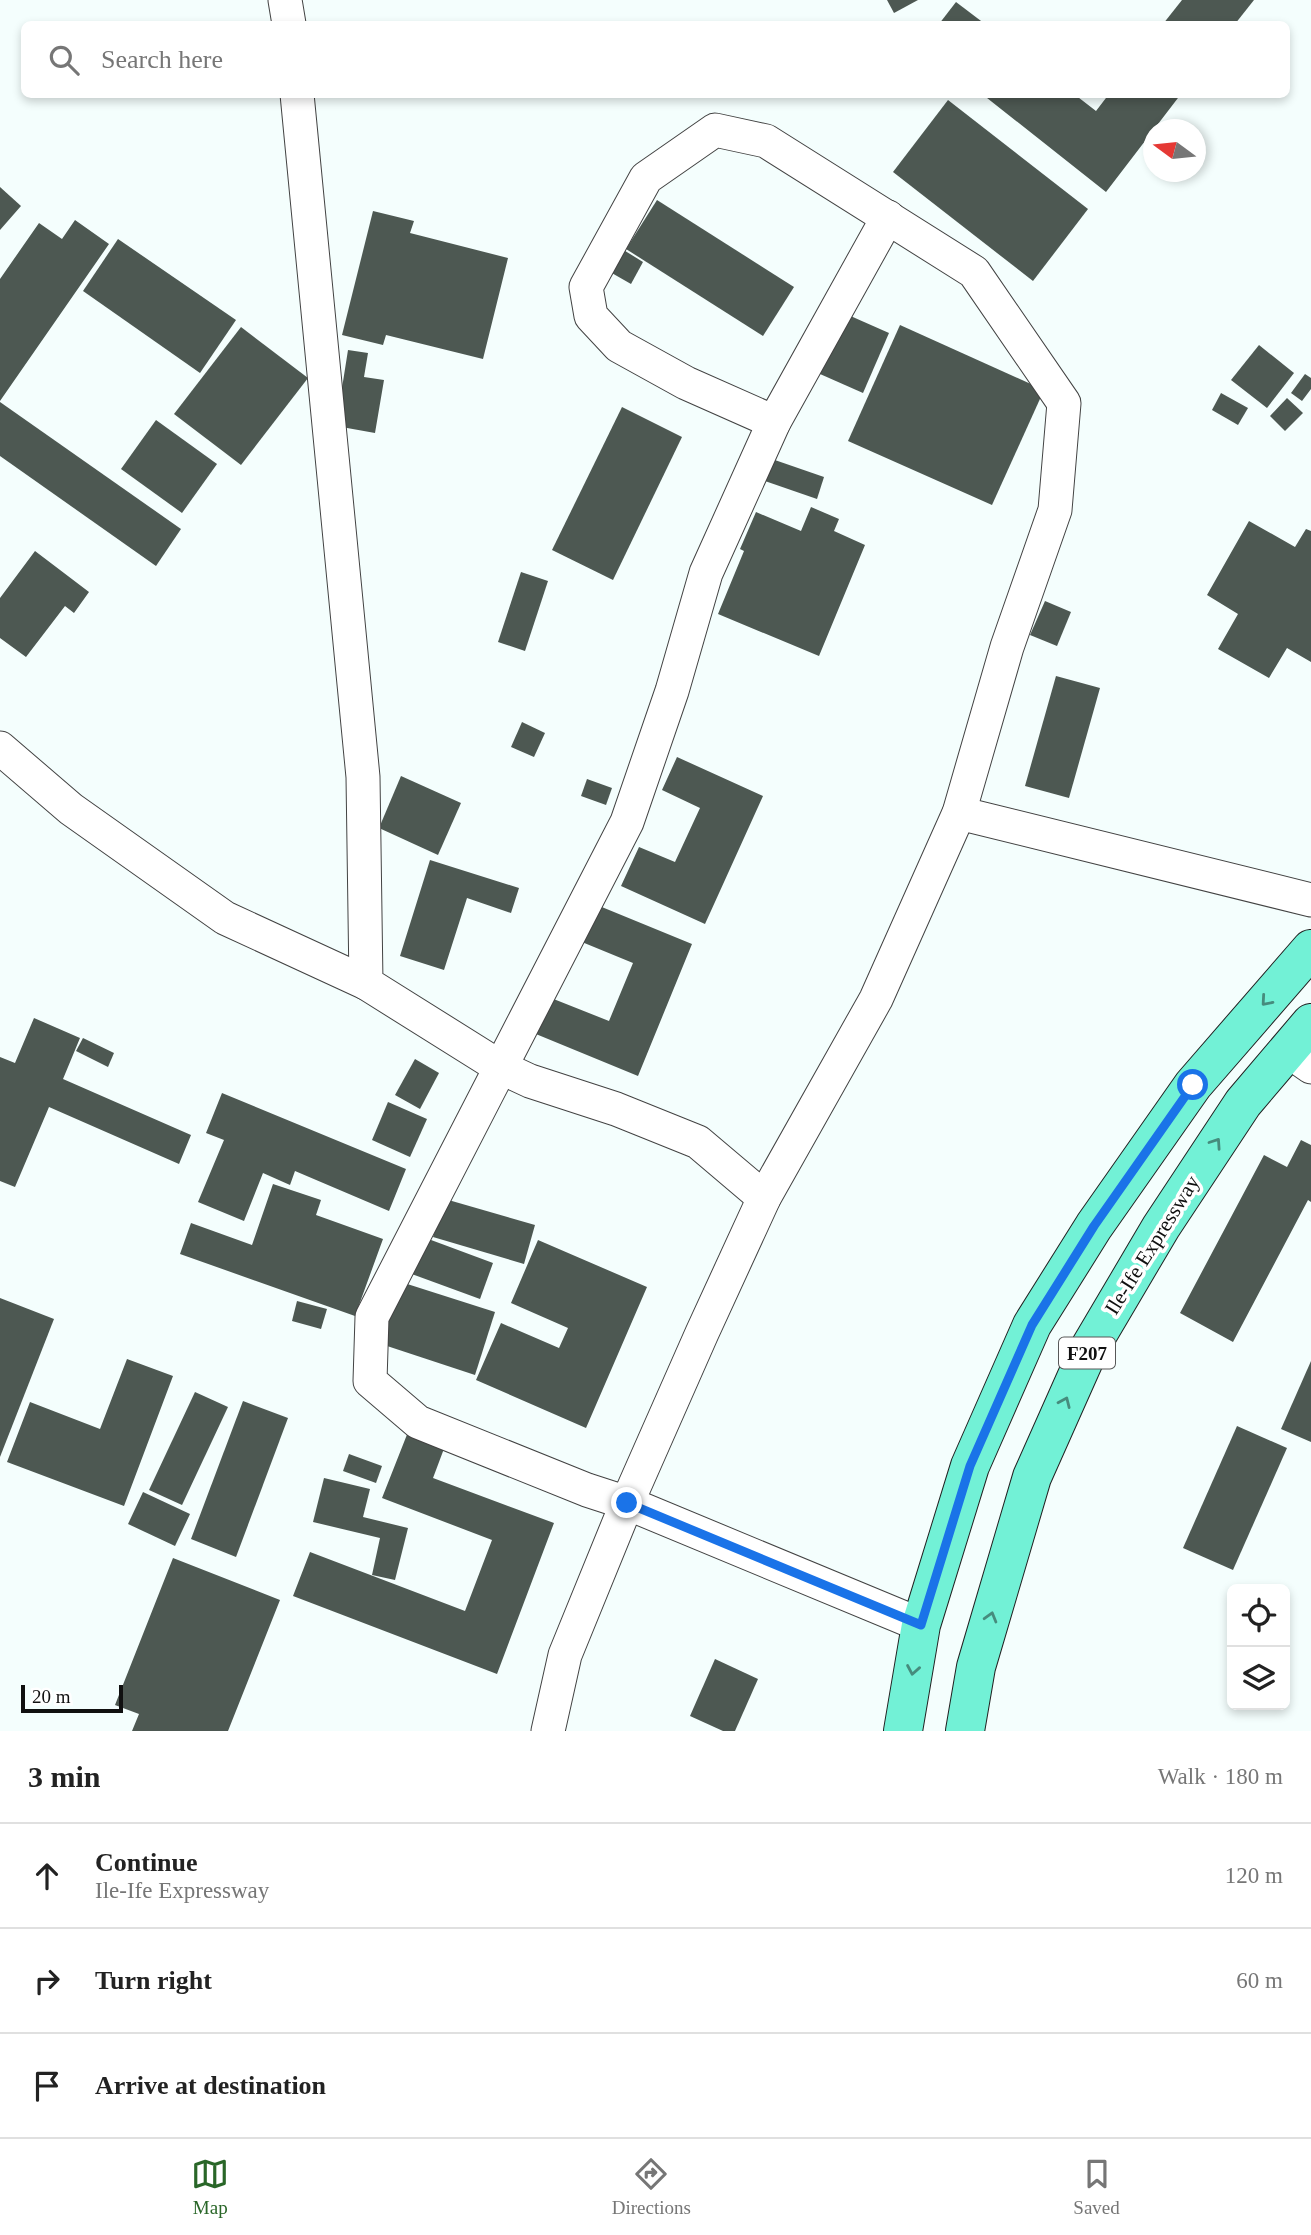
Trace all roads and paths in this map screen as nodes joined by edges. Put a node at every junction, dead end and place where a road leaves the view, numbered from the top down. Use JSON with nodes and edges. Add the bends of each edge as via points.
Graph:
{"nodes":[{"id":1,"x":285,"y":0,"type":"edge"},
{"id":2,"x":288,"y":21,"type":"edge"},
{"id":3,"x":297,"y":98,"type":"edge"},
{"id":4,"x":888,"y":217,"type":"junction"},
{"id":5,"x":774,"y":422,"type":"junction"},
{"id":6,"x":0,"y":748,"type":"edge"},
{"id":7,"x":959,"y":813,"type":"junction"},
{"id":8,"x":1311,"y":900,"type":"edge"},
{"id":9,"x":1311,"y":949,"type":"edge"},
{"id":10,"x":366,"y":983,"type":"junction"},
{"id":11,"x":1303,"y":1047,"type":"edge"},
{"id":12,"x":500,"y":1067,"type":"junction"},
{"id":13,"x":764,"y":1198,"type":"junction"},
{"id":14,"x":627,"y":1503,"type":"junction"},
{"id":15,"x":921,"y":1625,"type":"junction"},
{"id":16,"x":548,"y":1731,"type":"edge"},
{"id":17,"x":903,"y":1731,"type":"edge"},
{"id":18,"x":965,"y":1731,"type":"edge"}],
"edges":[{"from":1,"to":2,"type":"street"},
{"from":3,"to":10,"type":"street","via":[[363,777]]},
{"from":4,"to":5,"type":"street"},
{"from":4,"to":5,"type":"street","via":[[766,141],[715,131],[646,178],[586,287],[591,316],[619,346]]},
{"from":4,"to":7,"type":"street","via":[[974,272],[1064,403],[1055,510],[1007,647]]},
{"from":5,"to":12,"type":"street","via":[[706,573],[627,822]]},
{"from":6,"to":10,"type":"street","via":[[71,808],[225,918]]},
{"from":7,"to":8,"type":"street"},
{"from":7,"to":13,"type":"street","via":[[876,999]]},
{"from":9,"to":15,"type":"main road","number":"F207","one_way":true,"via":[[1193,1085],[1094,1226],[1032,1325],[970,1466]]},
{"from":10,"to":12,"type":"street"},
{"from":18,"to":11,"type":"main road","name":"Ile-Ife Expressway","number":"F207","one_way":true,"via":[[976,1667],[1032,1477],[1089,1349],[1235,1114]]},
{"from":12,"to":13,"type":"street","via":[[698,1142]]},
{"from":12,"to":14,"type":"street","via":[[372,1317],[370,1381],[418,1422]]},
{"from":13,"to":14,"type":"street"},
{"from":14,"to":15,"type":"street"},
{"from":14,"to":16,"type":"street","via":[[565,1654]]},
{"from":15,"to":17,"type":"main road","number":"F207","one_way":true}]}
